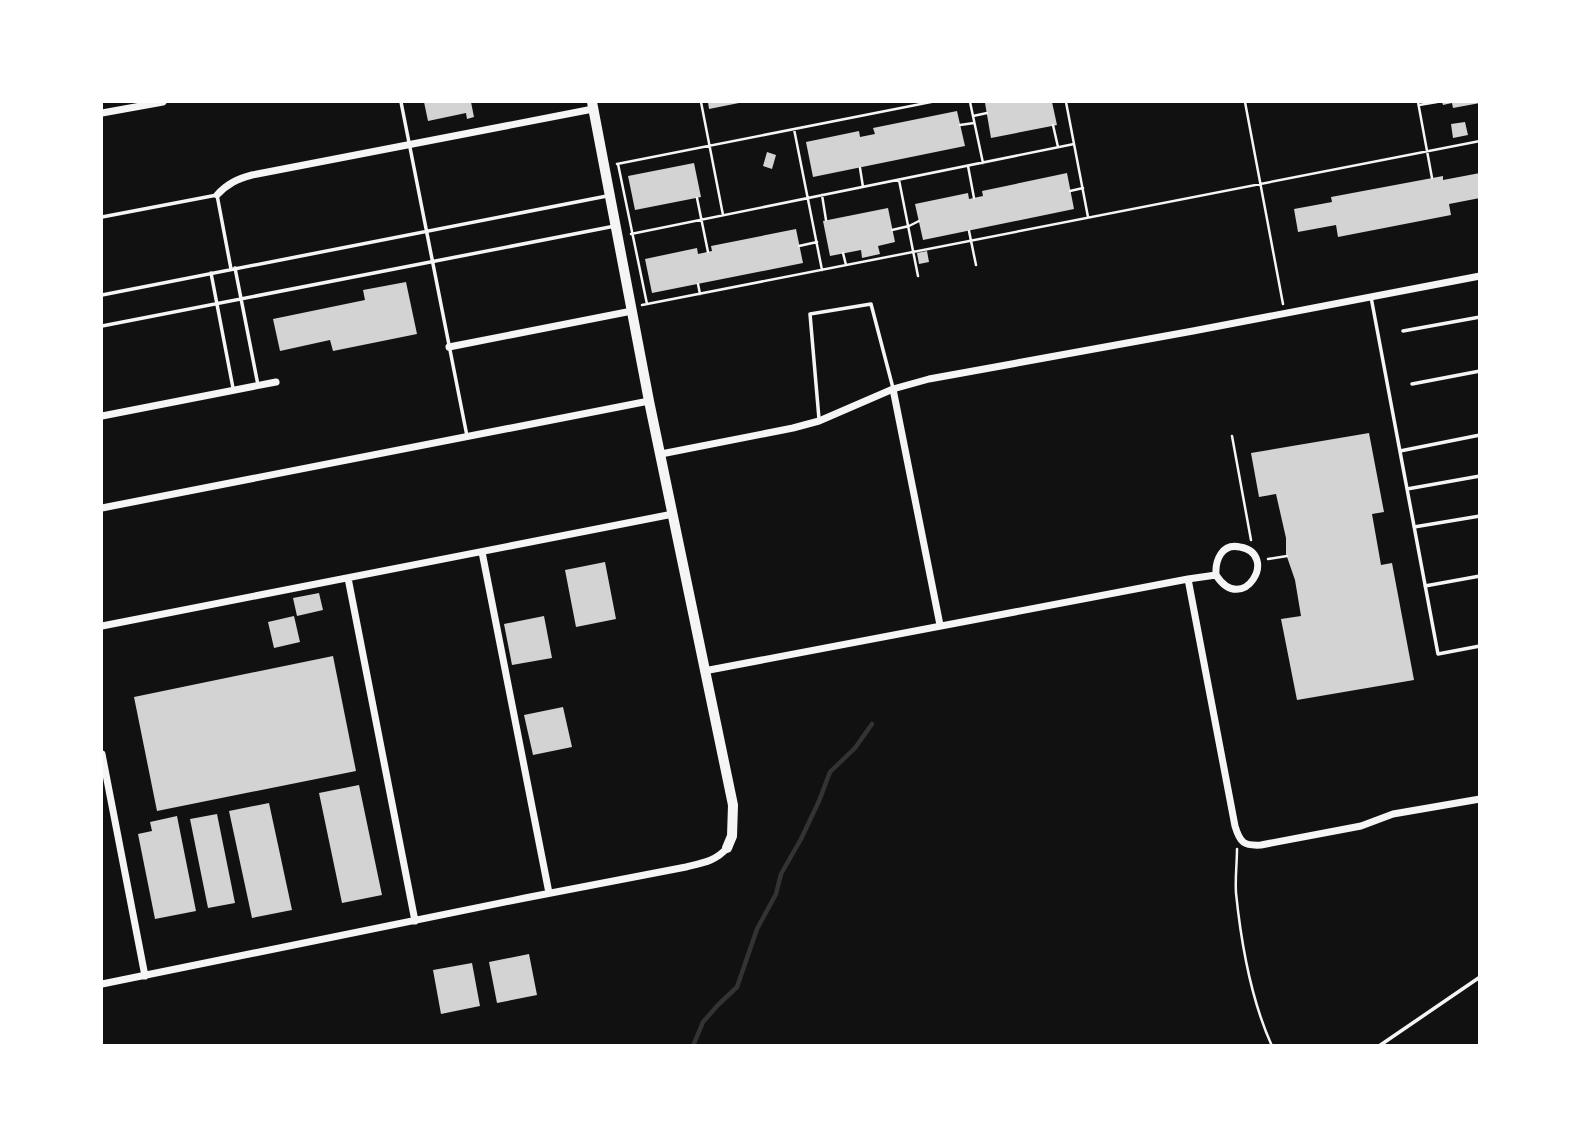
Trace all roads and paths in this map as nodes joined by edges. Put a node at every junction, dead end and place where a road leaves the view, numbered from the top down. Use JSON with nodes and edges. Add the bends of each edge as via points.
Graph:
{"nodes":[{"id":1,"x":163,"y":102,"type":"edge"},
{"id":2,"x":401,"y":102,"type":"edge"},
{"id":3,"x":701,"y":102,"type":"edge"},
{"id":4,"x":931,"y":102,"type":"edge"},
{"id":5,"x":970,"y":102,"type":"edge"},
{"id":6,"x":1066,"y":102,"type":"edge"},
{"id":7,"x":1245,"y":102,"type":"edge"},
{"id":8,"x":1437,"y":102,"type":"edge"},
{"id":9,"x":1418,"y":103,"type":"edge"},
{"id":10,"x":593,"y":105,"type":"edge"},
{"id":11,"x":102,"y":113,"type":"edge"},
{"id":12,"x":986,"y":113,"type":"dead end"},
{"id":13,"x":973,"y":116,"type":"junction"},
{"id":14,"x":975,"y":122,"type":"junction"},
{"id":15,"x":960,"y":125,"type":"dead end"},
{"id":16,"x":1053,"y":125,"type":"dead end"},
{"id":17,"x":794,"y":129,"type":"junction"},
{"id":18,"x":1479,"y":141,"type":"edge"},
{"id":19,"x":1074,"y":144,"type":"junction"},
{"id":20,"x":409,"y":145,"type":"junction"},
{"id":21,"x":710,"y":146,"type":"junction"},
{"id":22,"x":1058,"y":148,"type":"junction"},
{"id":23,"x":1427,"y":150,"type":"junction"},
{"id":24,"x":983,"y":163,"type":"junction"},
{"id":25,"x":618,"y":164,"type":"junction"},
{"id":26,"x":968,"y":166,"type":"junction"},
{"id":27,"x":604,"y":167,"type":"junction"},
{"id":28,"x":860,"y":167,"type":"dead end"},
{"id":29,"x":1432,"y":178,"type":"dead end"},
{"id":30,"x":899,"y":180,"type":"junction"},
{"id":31,"x":1261,"y":183,"type":"junction"},
{"id":32,"x":863,"y":187,"type":"junction"},
{"id":33,"x":1083,"y":188,"type":"junction"},
{"id":34,"x":1070,"y":191,"type":"dead end"},
{"id":35,"x":217,"y":195,"type":"junction"},
{"id":36,"x":609,"y":195,"type":"junction"},
{"id":37,"x":822,"y":195,"type":"junction"},
{"id":38,"x":697,"y":198,"type":"dead end"},
{"id":39,"x":808,"y":198,"type":"junction"},
{"id":40,"x":974,"y":198,"type":"dead end"},
{"id":41,"x":723,"y":215,"type":"junction"},
{"id":42,"x":102,"y":217,"type":"edge"},
{"id":43,"x":1088,"y":217,"type":"junction"},
{"id":44,"x":701,"y":220,"type":"junction"},
{"id":45,"x":826,"y":220,"type":"dead end"},
{"id":46,"x":919,"y":221,"type":"dead end"},
{"id":47,"x":909,"y":226,"type":"junction"},
{"id":48,"x":892,"y":230,"type":"dead end"},
{"id":49,"x":426,"y":231,"type":"junction"},
{"id":50,"x":616,"y":231,"type":"junction"},
{"id":51,"x":969,"y":231,"type":"dead end"},
{"id":52,"x":633,"y":233,"type":"junction"},
{"id":53,"x":971,"y":240,"type":"junction"},
{"id":54,"x":817,"y":242,"type":"junction"},
{"id":55,"x":799,"y":246,"type":"dead end"},
{"id":56,"x":708,"y":252,"type":"dead end"},
{"id":57,"x":913,"y":252,"type":"junction"},
{"id":58,"x":843,"y":253,"type":"dead end"},
{"id":59,"x":432,"y":261,"type":"junction"},
{"id":60,"x":846,"y":265,"type":"junction"},
{"id":61,"x":976,"y":265,"type":"dead end"},
{"id":62,"x":233,"y":269,"type":"junction"},
{"id":63,"x":822,"y":270,"type":"junction"},
{"id":64,"x":211,"y":273,"type":"junction"},
{"id":65,"x":918,"y":276,"type":"dead end"},
{"id":66,"x":1479,"y":276,"type":"edge"},
{"id":67,"x":698,"y":284,"type":"dead end"},
{"id":68,"x":700,"y":294,"type":"junction"},
{"id":69,"x":102,"y":295,"type":"edge"},
{"id":70,"x":1371,"y":297,"type":"junction"},
{"id":71,"x":241,"y":299,"type":"junction"},
{"id":72,"x":217,"y":303,"type":"junction"},
{"id":73,"x":647,"y":304,"type":"junction"},
{"id":74,"x":632,"y":309,"type":"junction"},
{"id":75,"x":1285,"y":314,"type":"junction"},
{"id":76,"x":1479,"y":317,"type":"edge"},
{"id":77,"x":102,"y":326,"type":"edge"},
{"id":78,"x":1403,"y":331,"type":"dead end"},
{"id":79,"x":449,"y":347,"type":"junction"},
{"id":80,"x":1479,"y":371,"type":"edge"},
{"id":81,"x":276,"y":382,"type":"dead end"},
{"id":82,"x":1412,"y":384,"type":"dead end"},
{"id":83,"x":258,"y":385,"type":"junction"},
{"id":84,"x":893,"y":389,"type":"junction"},
{"id":85,"x":234,"y":390,"type":"junction"},
{"id":86,"x":649,"y":401,"type":"junction"},
{"id":87,"x":102,"y":416,"type":"edge"},
{"id":88,"x":819,"y":421,"type":"junction"},
{"id":89,"x":1479,"y":435,"type":"edge"},
{"id":90,"x":467,"y":436,"type":"junction"},
{"id":91,"x":1232,"y":436,"type":"dead end"},
{"id":92,"x":1400,"y":451,"type":"junction"},
{"id":93,"x":661,"y":454,"type":"junction"},
{"id":94,"x":1479,"y":476,"type":"edge"},
{"id":95,"x":1407,"y":489,"type":"junction"},
{"id":96,"x":102,"y":508,"type":"edge"},
{"id":97,"x":673,"y":514,"type":"junction"},
{"id":98,"x":1479,"y":516,"type":"edge"},
{"id":99,"x":1414,"y":527,"type":"junction"},
{"id":100,"x":1251,"y":540,"type":"dead end"},
{"id":101,"x":482,"y":552,"type":"junction"},
{"id":102,"x":1287,"y":556,"type":"dead end"},
{"id":103,"x":1264,"y":560,"type":"dead end"},
{"id":104,"x":1216,"y":575,"type":"junction"},
{"id":105,"x":1479,"y":576,"type":"edge"},
{"id":106,"x":348,"y":578,"type":"junction"},
{"id":107,"x":1188,"y":579,"type":"junction"},
{"id":108,"x":1425,"y":586,"type":"junction"},
{"id":109,"x":940,"y":625,"type":"junction"},
{"id":110,"x":102,"y":626,"type":"edge"},
{"id":111,"x":1479,"y":646,"type":"edge"},
{"id":112,"x":704,"y":671,"type":"junction"},
{"id":113,"x":102,"y":754,"type":"edge"},
{"id":114,"x":1479,"y":799,"type":"edge"},
{"id":115,"x":1239,"y":838,"type":"junction"},
{"id":116,"x":727,"y":848,"type":"joint"},
{"id":117,"x":549,"y":893,"type":"junction"},
{"id":118,"x":415,"y":921,"type":"junction"},
{"id":119,"x":145,"y":976,"type":"junction"},
{"id":120,"x":1479,"y":978,"type":"edge"},
{"id":121,"x":102,"y":984,"type":"edge"},
{"id":122,"x":1272,"y":1045,"type":"edge"},
{"id":123,"x":1379,"y":1045,"type":"edge"}],
"edges":[{"from":1,"to":11,"type":"street"},
{"from":2,"to":20,"type":"lane"},
{"from":3,"to":21,"type":"path"},
{"from":4,"to":17,"type":"path"},
{"from":5,"to":13,"type":"path"},
{"from":6,"to":19,"type":"path"},
{"from":7,"to":31,"type":"path"},
{"from":8,"to":9,"type":"path"},
{"from":9,"to":23,"type":"path"},
{"from":10,"to":20,"type":"street"},
{"from":10,"to":27,"type":"street"},
{"from":12,"to":13,"type":"path"},
{"from":13,"to":14,"type":"path"},
{"from":14,"to":15,"type":"path"},
{"from":14,"to":24,"type":"path"},
{"from":16,"to":22,"type":"path"},
{"from":17,"to":21,"type":"path"},
{"from":17,"to":39,"type":"path"},
{"from":18,"to":23,"type":"path"},
{"from":19,"to":22,"type":"path"},
{"from":19,"to":33,"type":"path"},
{"from":20,"to":35,"type":"street","via":[[252,175],[226,185]]},
{"from":20,"to":49,"type":"lane"},
{"from":21,"to":25,"type":"path"},
{"from":21,"to":41,"type":"path"},
{"from":22,"to":24,"type":"path"},
{"from":23,"to":29,"type":"path"},
{"from":23,"to":31,"type":"path"},
{"from":24,"to":26,"type":"path"},
{"from":25,"to":27,"type":"path"},
{"from":25,"to":52,"type":"path"},
{"from":26,"to":30,"type":"path"},
{"from":26,"to":40,"type":"path"},
{"from":27,"to":36,"type":"street"},
{"from":28,"to":32,"type":"path"},
{"from":30,"to":32,"type":"path"},
{"from":30,"to":47,"type":"path"},
{"from":31,"to":43,"type":"path"},
{"from":31,"to":75,"type":"path"},
{"from":32,"to":37,"type":"path"},
{"from":33,"to":34,"type":"path"},
{"from":33,"to":43,"type":"path"},
{"from":35,"to":42,"type":"lane"},
{"from":35,"to":62,"type":"lane"},
{"from":36,"to":49,"type":"lane"},
{"from":36,"to":50,"type":"street"},
{"from":37,"to":39,"type":"path"},
{"from":37,"to":45,"type":"path"},
{"from":38,"to":44,"type":"path"},
{"from":39,"to":41,"type":"path"},
{"from":39,"to":54,"type":"path"},
{"from":41,"to":44,"type":"path"},
{"from":43,"to":53,"type":"path"},
{"from":44,"to":52,"type":"path"},
{"from":44,"to":56,"type":"path"},
{"from":46,"to":47,"type":"path"},
{"from":47,"to":48,"type":"path"},
{"from":47,"to":57,"type":"path"},
{"from":49,"to":59,"type":"lane"},
{"from":49,"to":62,"type":"lane"},
{"from":50,"to":52,"type":"path"},
{"from":50,"to":59,"type":"lane"},
{"from":50,"to":74,"type":"street"},
{"from":51,"to":53,"type":"path"},
{"from":52,"to":73,"type":"path"},
{"from":53,"to":57,"type":"path"},
{"from":53,"to":61,"type":"path"},
{"from":54,"to":55,"type":"path"},
{"from":54,"to":63,"type":"path"},
{"from":57,"to":60,"type":"path"},
{"from":57,"to":65,"type":"path"},
{"from":58,"to":60,"type":"path"},
{"from":59,"to":71,"type":"lane"},
{"from":59,"to":79,"type":"lane"},
{"from":60,"to":63,"type":"path"},
{"from":62,"to":64,"type":"lane"},
{"from":62,"to":71,"type":"lane"},
{"from":63,"to":68,"type":"path"},
{"from":64,"to":69,"type":"lane"},
{"from":64,"to":72,"type":"lane"},
{"from":66,"to":70,"type":"street"},
{"from":67,"to":68,"type":"path"},
{"from":68,"to":73,"type":"path"},
{"from":70,"to":75,"type":"street"},
{"from":70,"to":92,"type":"lane"},
{"from":71,"to":72,"type":"lane"},
{"from":71,"to":83,"type":"lane"},
{"from":72,"to":77,"type":"lane"},
{"from":72,"to":85,"type":"lane"},
{"from":73,"to":74,"type":"path"},
{"from":74,"to":79,"type":"street"},
{"from":74,"to":86,"type":"street"},
{"from":75,"to":84,"type":"street"},
{"from":76,"to":78,"type":"lane"},
{"from":79,"to":90,"type":"lane"},
{"from":80,"to":82,"type":"lane"},
{"from":81,"to":83,"type":"street"},
{"from":83,"to":85,"type":"street"},
{"from":84,"to":88,"type":"street"},
{"from":84,"to":88,"type":"lane","via":[[871,304],[810,314]]},
{"from":84,"to":109,"type":"street"},
{"from":85,"to":87,"type":"street"},
{"from":86,"to":90,"type":"street"},
{"from":86,"to":93,"type":"street"},
{"from":88,"to":93,"type":"street"},
{"from":89,"to":92,"type":"lane"},
{"from":90,"to":96,"type":"street"},
{"from":91,"to":100,"type":"path"},
{"from":92,"to":95,"type":"lane"},
{"from":93,"to":97,"type":"street"},
{"from":94,"to":95,"type":"lane"},
{"from":95,"to":99,"type":"lane"},
{"from":97,"to":101,"type":"street"},
{"from":97,"to":112,"type":"street"},
{"from":98,"to":99,"type":"lane"},
{"from":99,"to":108,"type":"lane"},
{"from":101,"to":106,"type":"street"},
{"from":101,"to":117,"type":"street"},
{"from":102,"to":103,"type":"path"},
{"from":104,"to":104,"type":"street","via":[[1218,556],[1233,547],[1246,548],[1258,562],[1258,572],[1247,587],[1226,586]]},
{"from":104,"to":107,"type":"street"},
{"from":105,"to":108,"type":"lane"},
{"from":106,"to":110,"type":"street"},
{"from":106,"to":118,"type":"street"},
{"from":107,"to":109,"type":"street"},
{"from":107,"to":115,"type":"street"},
{"from":108,"to":111,"type":"lane","via":[[1438,654]]},
{"from":109,"to":112,"type":"street"},
{"from":112,"to":116,"type":"street","via":[[733,804]]},
{"from":113,"to":119,"type":"street"},
{"from":114,"to":115,"type":"street","via":[[1261,845],[1249,846]]},
{"from":115,"to":122,"type":"path","via":[[1236,891],[1246,963]]},
{"from":116,"to":117,"type":"street","via":[[710,861]]},
{"from":117,"to":118,"type":"street"},
{"from":118,"to":119,"type":"street"},
{"from":119,"to":121,"type":"street"},
{"from":120,"to":123,"type":"lane"}]}
